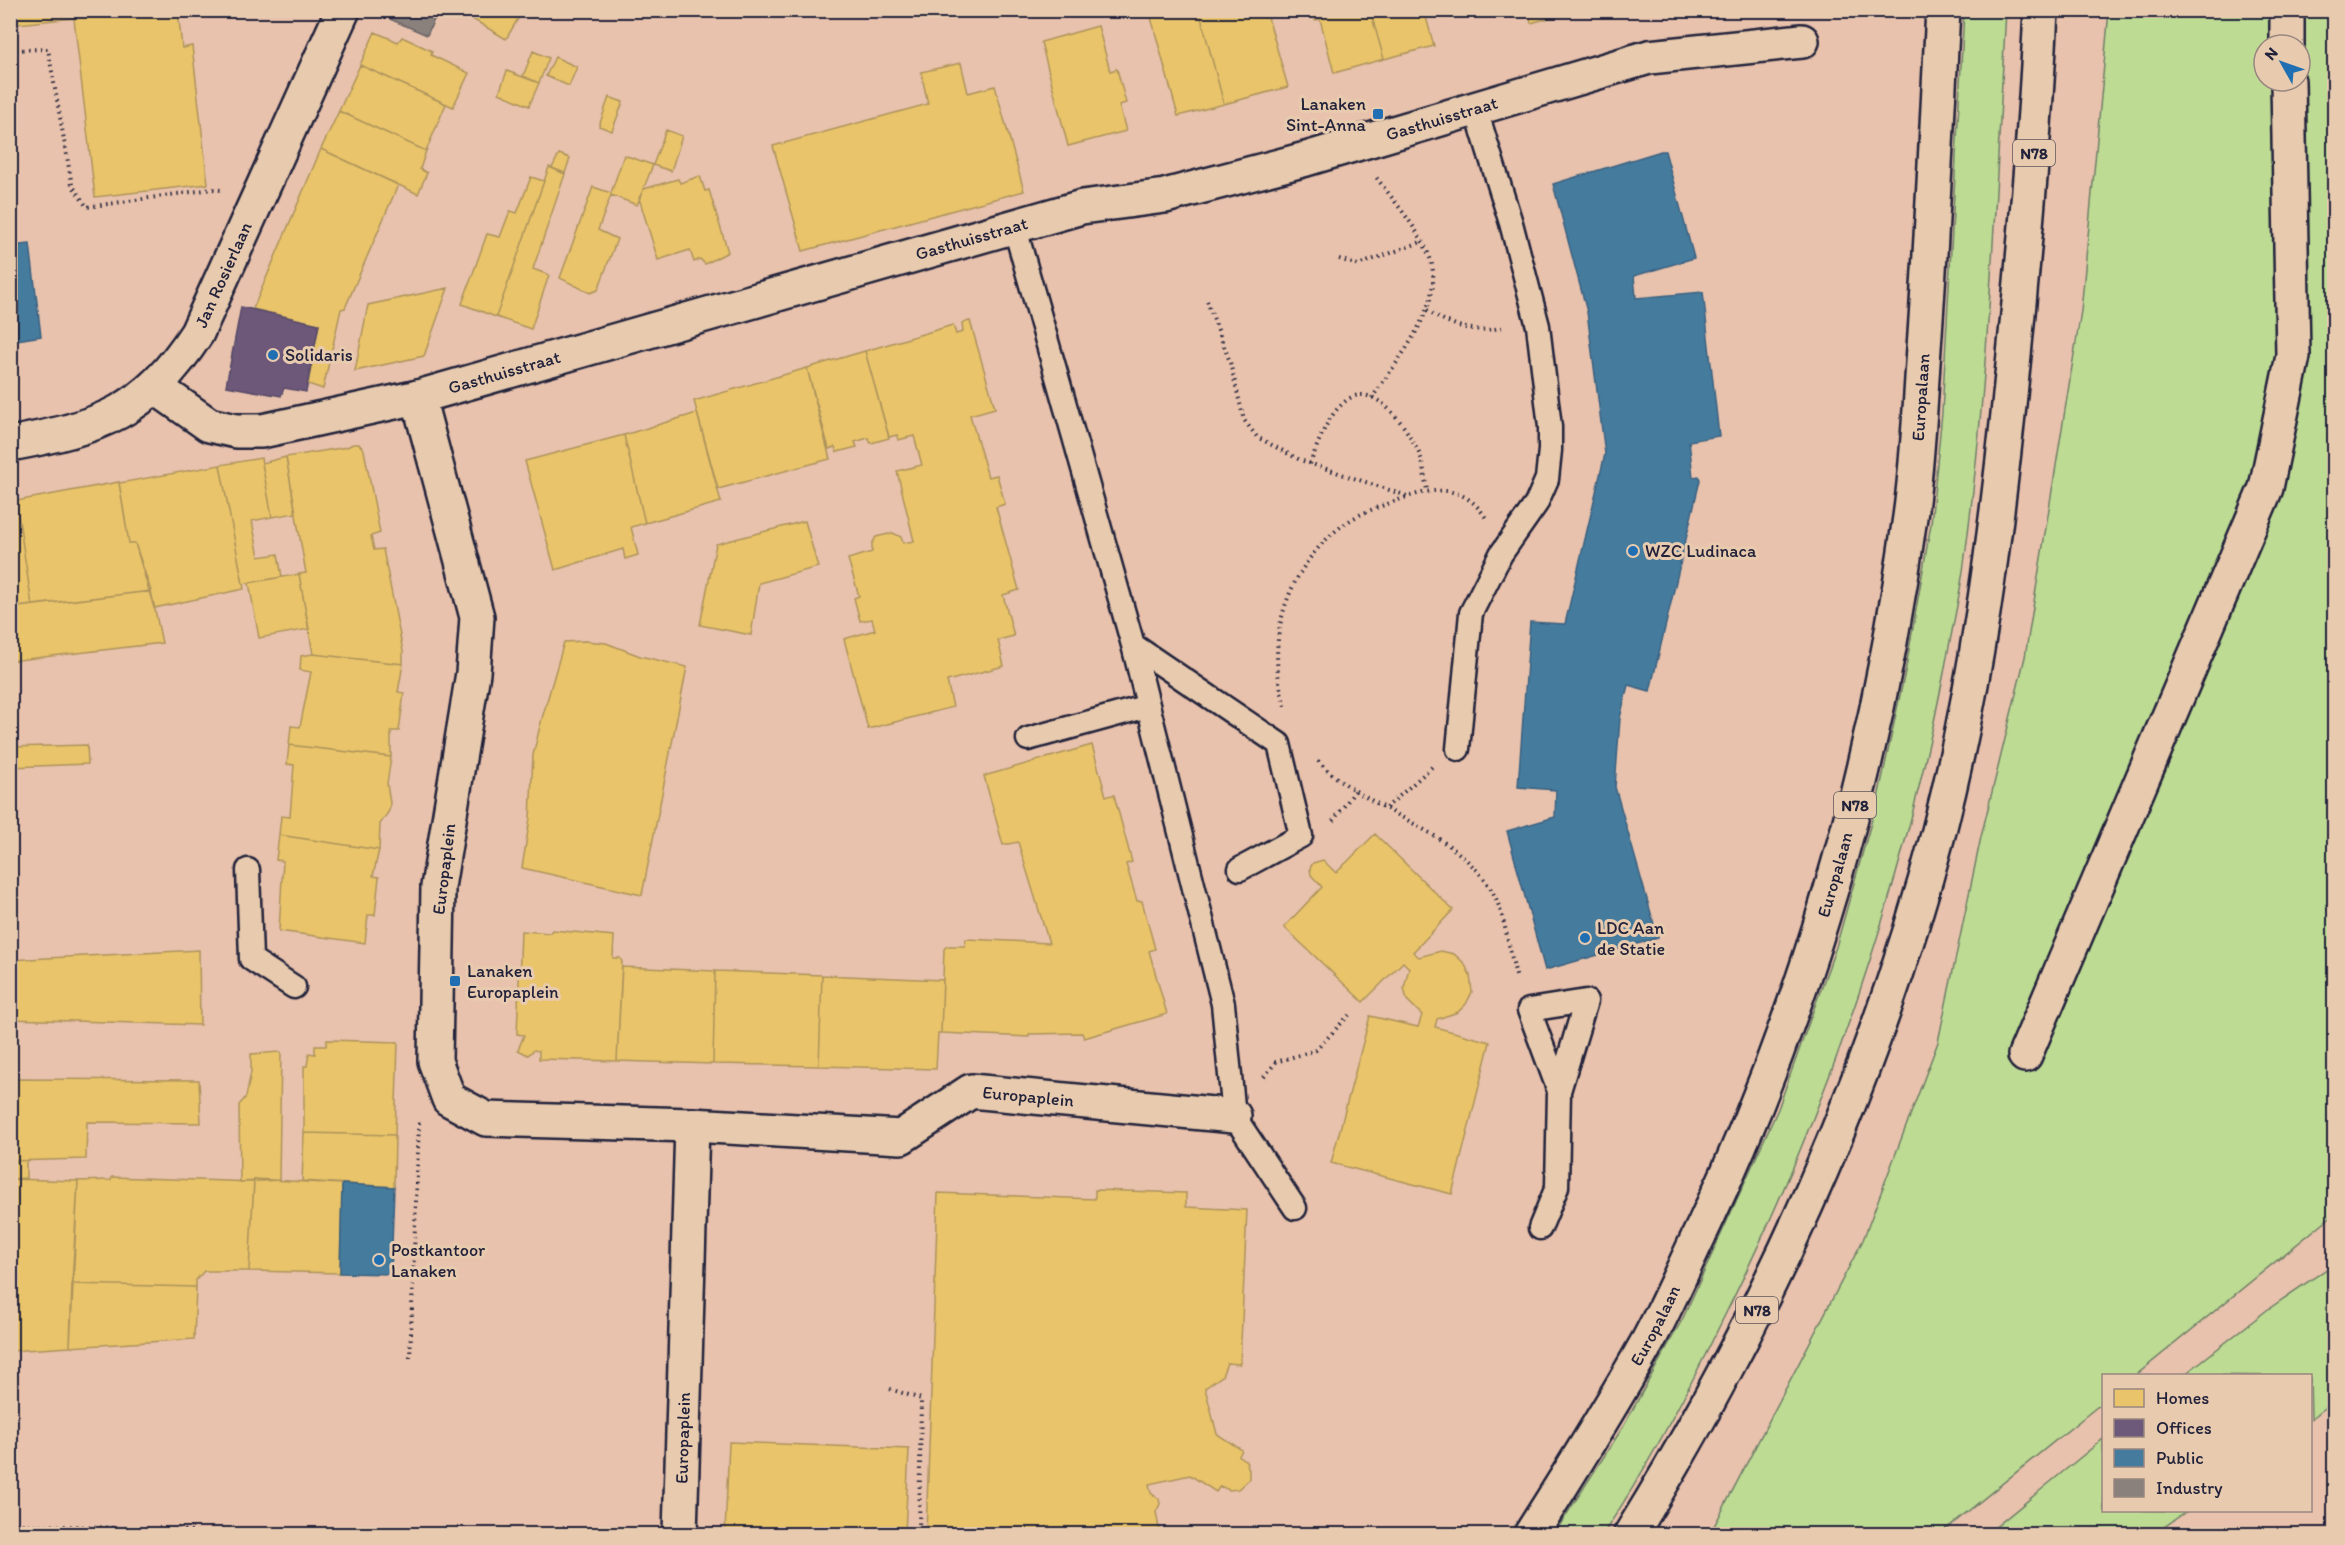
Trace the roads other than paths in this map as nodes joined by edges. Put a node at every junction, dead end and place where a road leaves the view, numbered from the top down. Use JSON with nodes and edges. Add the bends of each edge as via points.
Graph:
{"nodes":[{"id":1,"x":343,"y":10,"type":"edge"},
{"id":2,"x":1943,"y":10,"type":"edge"},
{"id":3,"x":2041,"y":10,"type":"edge"},
{"id":4,"x":2287,"y":10,"type":"edge"},
{"id":5,"x":2288,"y":33,"type":"edge"},
{"id":6,"x":1802,"y":41,"type":"dead end"},
{"id":7,"x":2288,"y":93,"type":"edge"},
{"id":8,"x":1476,"y":110,"type":"junction"},
{"id":9,"x":1014,"y":225,"type":"junction"},
{"id":10,"x":155,"y":387,"type":"junction"},
{"id":11,"x":418,"y":397,"type":"junction"},
{"id":12,"x":10,"y":444,"type":"edge"},
{"id":13,"x":1133,"y":645,"type":"junction"},
{"id":14,"x":1148,"y":705,"type":"junction"},
{"id":15,"x":1028,"y":739,"type":"dead end"},
{"id":16,"x":1458,"y":749,"type":"road end"},
{"id":17,"x":1240,"y":869,"type":"dead end"},
{"id":18,"x":248,"y":870,"type":"dead end"},
{"id":19,"x":294,"y":987,"type":"dead end"},
{"id":20,"x":2025,"y":1055,"type":"dead end"},
{"id":21,"x":1559,"y":1091,"type":"dead end"},
{"id":22,"x":1234,"y":1116,"type":"junction"},
{"id":23,"x":692,"y":1125,"type":"junction"},
{"id":24,"x":1294,"y":1208,"type":"dead end"},
{"id":25,"x":1540,"y":1228,"type":"dead end"},
{"id":26,"x":680,"y":1534,"type":"edge"},
{"id":27,"x":1531,"y":1534,"type":"edge"},
{"id":28,"x":1631,"y":1534,"type":"edge"}],
"edges":[{"from":1,"to":10,"type":"street","name":"Jan Rosierlaan","via":[[197,333]]},
{"from":2,"to":27,"type":"street","name":"Europalaan","number":"N78","via":[[1926,318],[1910,516],[1862,780],[1806,971],[1742,1144],[1649,1339]]},
{"from":3,"to":28,"type":"street","number":"N78","via":[[2031,198],[1992,559],[1959,744],[1939,829],[1909,936],[1822,1171],[1730,1363]]},
{"from":4,"to":5,"type":"street"},
{"from":6,"to":8,"type":"street","name":"Gasthuisstraat","via":[[1649,57]]},
{"from":7,"to":20,"type":"street","via":[[2293,356],[2266,488]]},
{"from":8,"to":9,"type":"street","name":"Gasthuisstraat","via":[[1165,196],[1083,207]]},
{"from":8,"to":16,"type":"lane","via":[[1535,317],[1550,426],[1547,479],[1471,613]]},
{"from":9,"to":11,"type":"street","name":"Gasthuisstraat"},
{"from":9,"to":13,"type":"lane"},
{"from":10,"to":11,"type":"street","name":"Gasthuisstraat","via":[[209,425],[236,431],[262,431]]},
{"from":10,"to":12,"type":"street","name":"Jan Rosierlaan","via":[[124,411],[96,424]]},
{"from":11,"to":23,"type":"street","name":"Europaplein","via":[[477,617],[473,673],[438,887],[438,1070],[450,1099],[486,1119]]},
{"from":13,"to":14,"type":"lane"},
{"from":13,"to":17,"type":"lane","via":[[1279,744],[1301,836]]},
{"from":14,"to":15,"type":"lane"},
{"from":14,"to":22,"type":"lane","via":[[1223,1004]]},
{"from":18,"to":19,"type":"lane","via":[[251,959]]},
{"from":21,"to":25,"type":"lane","via":[[1557,1187]]},
{"from":22,"to":23,"type":"street","name":"Europaplein","via":[[971,1091],[901,1137]]},
{"from":22,"to":24,"type":"lane"},
{"from":23,"to":26,"type":"street","name":"Europaplein"}]}
